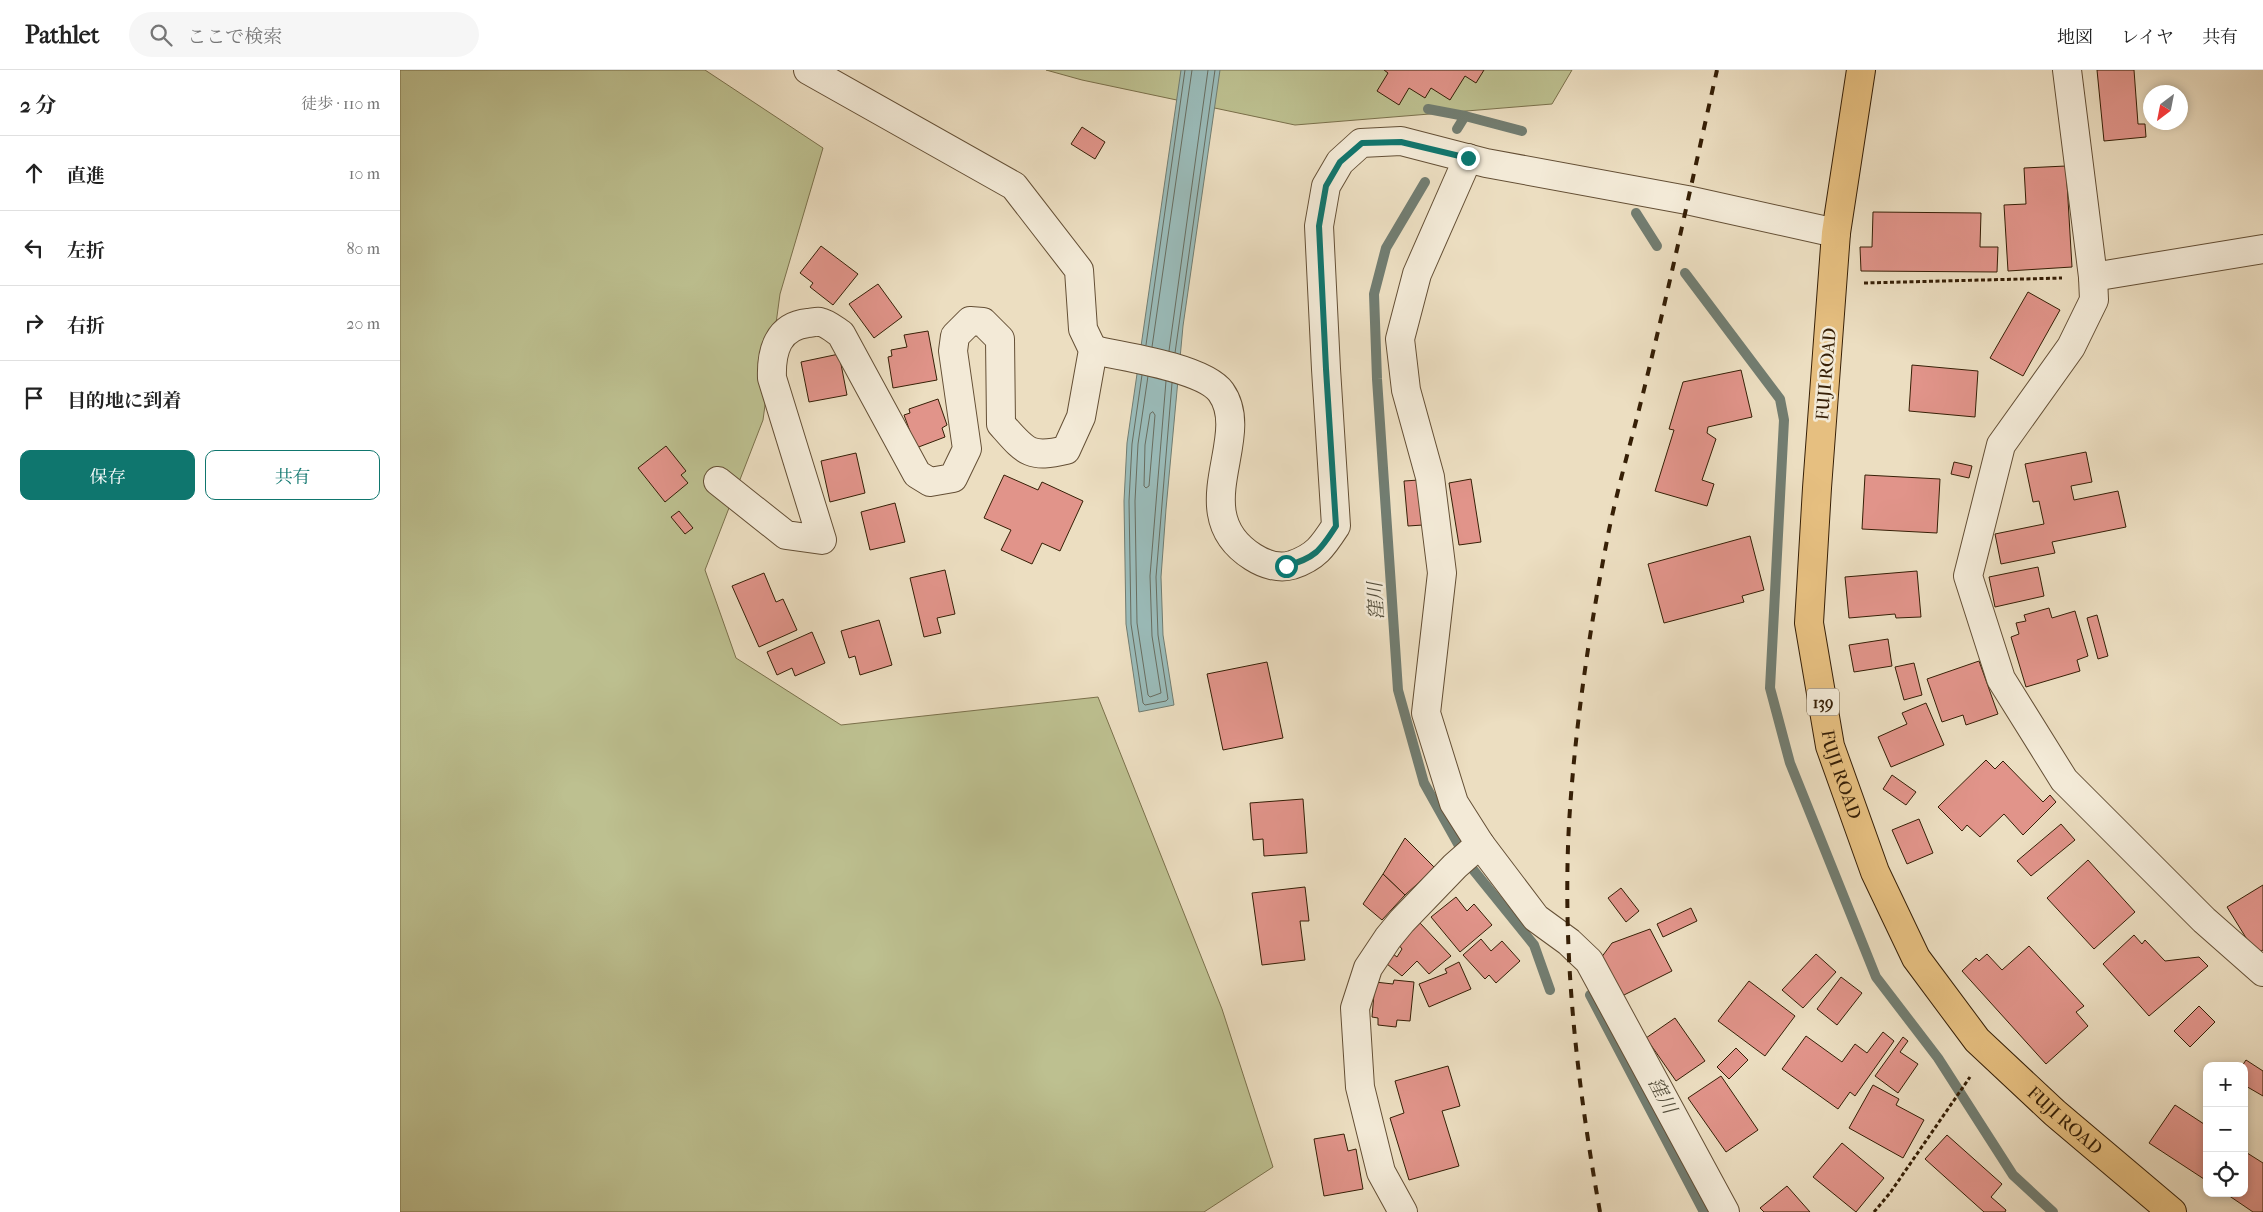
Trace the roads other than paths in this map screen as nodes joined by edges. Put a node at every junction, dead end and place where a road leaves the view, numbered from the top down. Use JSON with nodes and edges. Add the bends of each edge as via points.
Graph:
{"nodes":[{"id":1,"x":808,"y":70,"type":"edge"},
{"id":2,"x":1861,"y":70,"type":"edge"},
{"id":3,"x":2067,"y":70,"type":"edge"},
{"id":4,"x":1468,"y":158,"type":"junction"},
{"id":5,"x":1836,"y":233,"type":"junction"},
{"id":6,"x":2263,"y":249,"type":"edge"},
{"id":7,"x":2093,"y":277,"type":"junction"},
{"id":8,"x":1093,"y":350,"type":"junction"},
{"id":9,"x":718,"y":481,"type":"dead end"},
{"id":10,"x":1470,"y":854,"type":"junction"},
{"id":11,"x":2263,"y":972,"type":"edge"},
{"id":12,"x":1403,"y":1212,"type":"edge"},
{"id":13,"x":1724,"y":1212,"type":"edge"},
{"id":14,"x":2172,"y":1212,"type":"edge"}],
"edges":[{"from":1,"to":8,"type":"street","via":[[1014,186],[1078,270],[1083,329]]},
{"from":2,"to":5,"type":"highway","name":"FUJI ROAD","number":"139"},
{"from":3,"to":7,"type":"street"},
{"from":4,"to":5,"type":"street","via":[[1687,200]]},
{"from":4,"to":8,"type":"street","via":[[1401,142],[1362,143],[1340,162],[1326,186],[1319,226],[1336,526],[1324,545],[1308,560],[1286,566],[1263,563],[1240,549],[1225,526],[1220,506],[1231,414],[1221,391],[1190,371]]},
{"from":4,"to":10,"type":"street","via":[[1417,274],[1400,339],[1406,390],[1430,477],[1442,572],[1426,712]]},
{"from":5,"to":14,"type":"highway","name":"FUJI ROAD","number":"139","via":[[1809,623],[1830,746],[1876,872],[1916,958],[1978,1040],[2054,1113]]},
{"from":6,"to":7,"type":"street"},
{"from":7,"to":11,"type":"street","via":[[2094,300],[2071,347],[2001,445],[1968,576],[2001,679],[2064,780],[2197,914]]},
{"from":8,"to":9,"type":"street","via":[[1082,417],[1066,450],[1044,455],[1022,448],[1001,424],[1000,339],[983,322],[970,322],[955,336],[953,351],[967,449],[953,478],[930,482],[917,474],[841,334],[820,322],[801,324],[780,337],[772,359],[772,378],[822,540],[786,535]]},
{"from":10,"to":12,"type":"street","via":[[1388,938],[1368,968],[1355,1008],[1360,1086],[1381,1172]]},
{"from":10,"to":13,"type":"street","via":[[1536,918],[1569,942],[1589,962]]}]}
